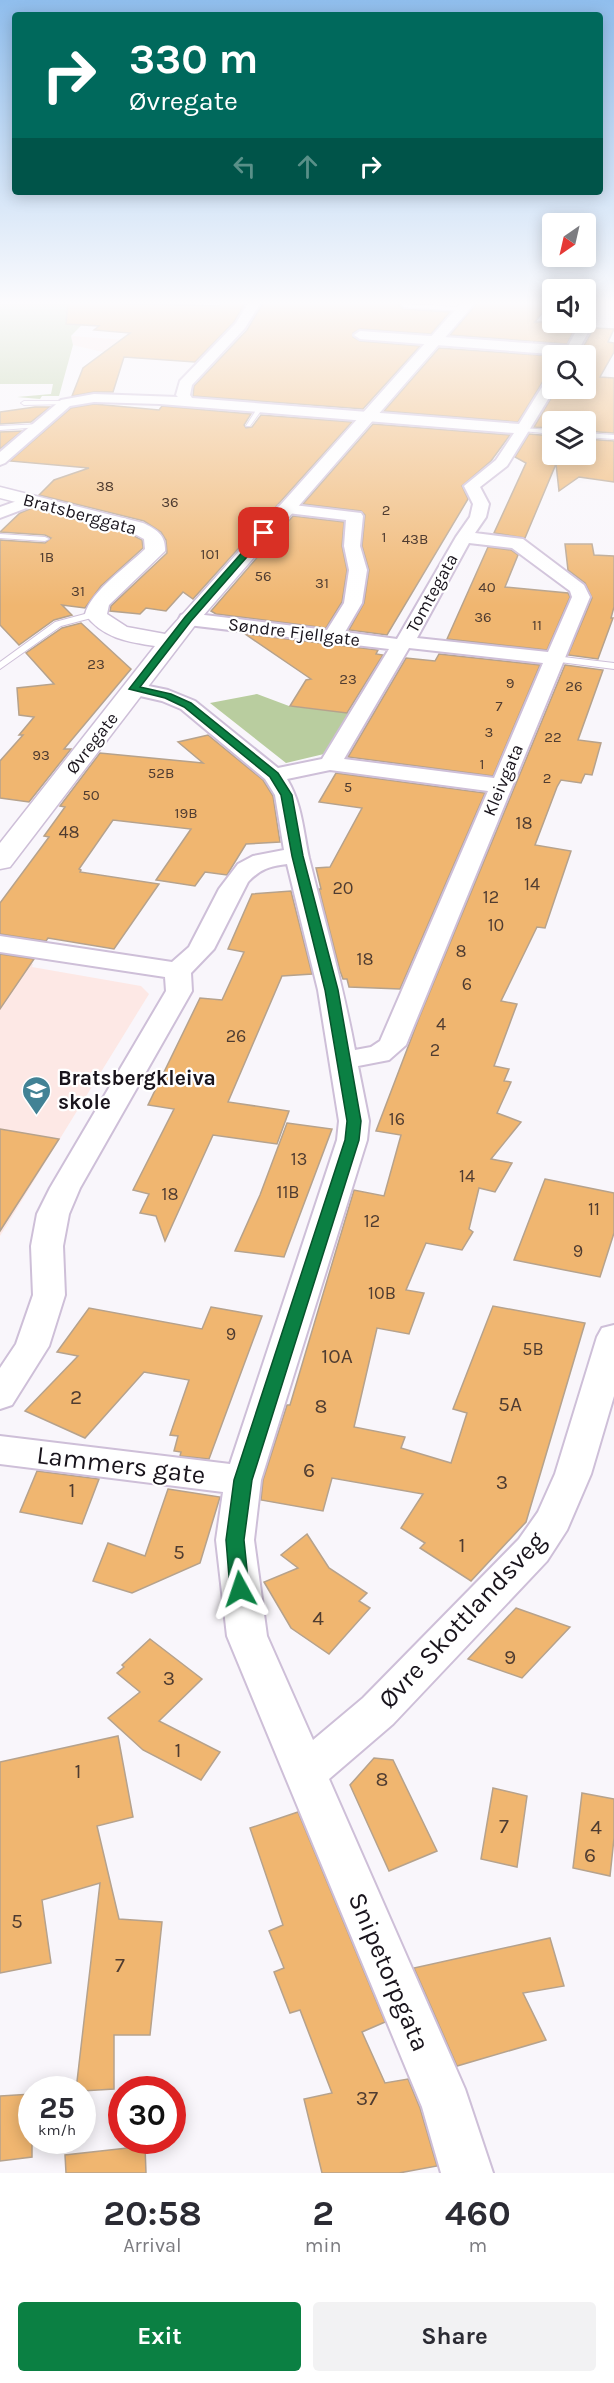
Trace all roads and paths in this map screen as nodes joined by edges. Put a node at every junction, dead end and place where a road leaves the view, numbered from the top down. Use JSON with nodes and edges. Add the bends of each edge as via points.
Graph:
{"nodes":[{"id":1,"x":66,"y":403,"type":"edge"},
{"id":2,"x":205,"y":403,"type":"edge"},
{"id":3,"x":378,"y":403,"type":"edge"},
{"id":4,"x":539,"y":403,"type":"edge"},
{"id":5,"x":260,"y":408,"type":"junction"},
{"id":6,"x":367,"y":416,"type":"junction"},
{"id":7,"x":40,"y":424,"type":"junction"},
{"id":8,"x":248,"y":426,"type":"dead end"},
{"id":9,"x":0,"y":428,"type":"edge"},
{"id":10,"x":523,"y":429,"type":"junction"},
{"id":11,"x":542,"y":431,"type":"edge"},
{"id":12,"x":596,"y":436,"type":"edge"},
{"id":13,"x":614,"y":437,"type":"edge"},
{"id":14,"x":0,"y":460,"type":"edge"},
{"id":15,"x":0,"y":492,"type":"edge"},
{"id":16,"x":31,"y":501,"type":"junction"},
{"id":17,"x":285,"y":509,"type":"junction"},
{"id":18,"x":0,"y":513,"type":"edge"},
{"id":19,"x":0,"y":536,"type":"edge"},
{"id":20,"x":464,"y":537,"type":"junction"},
{"id":21,"x":45,"y":539,"type":"dead end"},
{"id":22,"x":96,"y":614,"type":"junction"},
{"id":23,"x":188,"y":619,"type":"junction"},
{"id":24,"x":333,"y":636,"type":"junction"},
{"id":25,"x":171,"y":642,"type":"junction"},
{"id":26,"x":403,"y":643,"type":"junction"},
{"id":27,"x":555,"y":659,"type":"junction"},
{"id":28,"x":0,"y":666,"type":"edge"},
{"id":29,"x":614,"y":666,"type":"edge"},
{"id":30,"x":134,"y":689,"type":"junction"},
{"id":31,"x":330,"y":764,"type":"junction"},
{"id":32,"x":274,"y":775,"type":"junction"},
{"id":33,"x":501,"y":786,"type":"junction"},
{"id":34,"x":297,"y":856,"type":"junction"},
{"id":35,"x":0,"y":861,"type":"edge"},
{"id":36,"x":0,"y":944,"type":"edge"},
{"id":37,"x":177,"y":971,"type":"junction"},
{"id":38,"x":345,"y":1060,"type":"junction"},
{"id":39,"x":614,"y":1337,"type":"edge"},
{"id":40,"x":0,"y":1396,"type":"edge"},
{"id":41,"x":0,"y":1450,"type":"edge"},
{"id":42,"x":243,"y":1480,"type":"junction"},
{"id":43,"x":304,"y":1774,"type":"junction"},
{"id":44,"x":467,"y":2173,"type":"edge"}],
"edges":[{"from":1,"to":7,"type":"street"},
{"from":2,"to":5,"type":"street"},
{"from":3,"to":6,"type":"street","name":"Øvregate"},
{"from":4,"to":10,"type":"street","name":"Tomtegata"},
{"from":5,"to":6,"type":"street"},
{"from":5,"to":8,"type":"lane"},
{"from":6,"to":10,"type":"street"},
{"from":6,"to":17,"type":"street","name":"Øvregate"},
{"from":7,"to":9,"type":"lane"},
{"from":7,"to":14,"type":"street"},
{"from":10,"to":11,"type":"lane"},
{"from":10,"to":20,"type":"street","name":"Tomtegata","via":[[502,463],[472,486],[482,509]]},
{"from":12,"to":13,"type":"lane"},
{"from":15,"to":16,"type":"street","name":"Bratsberggata"},
{"from":16,"to":18,"type":"street"},
{"from":16,"to":22,"type":"street","name":"Bratsberggata","via":[[136,527],[153,536],[155,551],[102,601]]},
{"from":17,"to":23,"type":"street","name":"Øvregate"},
{"from":17,"to":24,"type":"street","via":[[355,516],[352,546],[358,570],[353,603]]},
{"from":19,"to":21,"type":"lane"},
{"from":20,"to":26,"type":"street","name":"Tomtegata"},
{"from":20,"to":27,"type":"street","name":"Kleivgata","via":[[524,546],[578,589],[581,597]]},
{"from":22,"to":25,"type":"street","via":[[104,624],[124,633]]},
{"from":22,"to":28,"type":"lane","via":[[58,624]]},
{"from":23,"to":24,"type":"street","name":"Søndre Fjellgate"},
{"from":23,"to":25,"type":"street","name":"Øvregate"},
{"from":24,"to":26,"type":"street","name":"Søndre Fjellgate"},
{"from":25,"to":30,"type":"street","name":"Øvregate"},
{"from":26,"to":27,"type":"street","name":"Søndre Fjellgate"},
{"from":26,"to":31,"type":"street","name":"Tomtegata"},
{"from":27,"to":29,"type":"lane","name":"Søndre Fjellgate"},
{"from":27,"to":33,"type":"street","name":"Kleivgata"},
{"from":30,"to":32,"type":"street","via":[[188,705]]},
{"from":30,"to":35,"type":"street","name":"Øvregate"},
{"from":31,"to":32,"type":"street"},
{"from":31,"to":33,"type":"street"},
{"from":32,"to":34,"type":"street","via":[[286,795]]},
{"from":33,"to":38,"type":"street","name":"Kleivgata","via":[[392,1045],[379,1054]]},
{"from":34,"to":37,"type":"street","via":[[262,861],[244,873],[200,950]]},
{"from":34,"to":38,"type":"street"},
{"from":36,"to":37,"type":"street"},
{"from":37,"to":40,"type":"street","via":[[179,991],[64,1188],[53,1214],[47,1246],[49,1295],[33,1346]]},
{"from":38,"to":42,"type":"street","via":[[354,1121],[352,1140]]},
{"from":39,"to":43,"type":"street","name":"Øvre Skottlandsveg","via":[[573,1474],[554,1519],[533,1550],[378,1711]]},
{"from":41,"to":42,"type":"street","name":"Lammers gate"},
{"from":42,"to":43,"type":"street","via":[[235,1540],[247,1636]]},
{"from":43,"to":44,"type":"street","name":"Snipetorpgata","via":[[447,2107]]}]}
